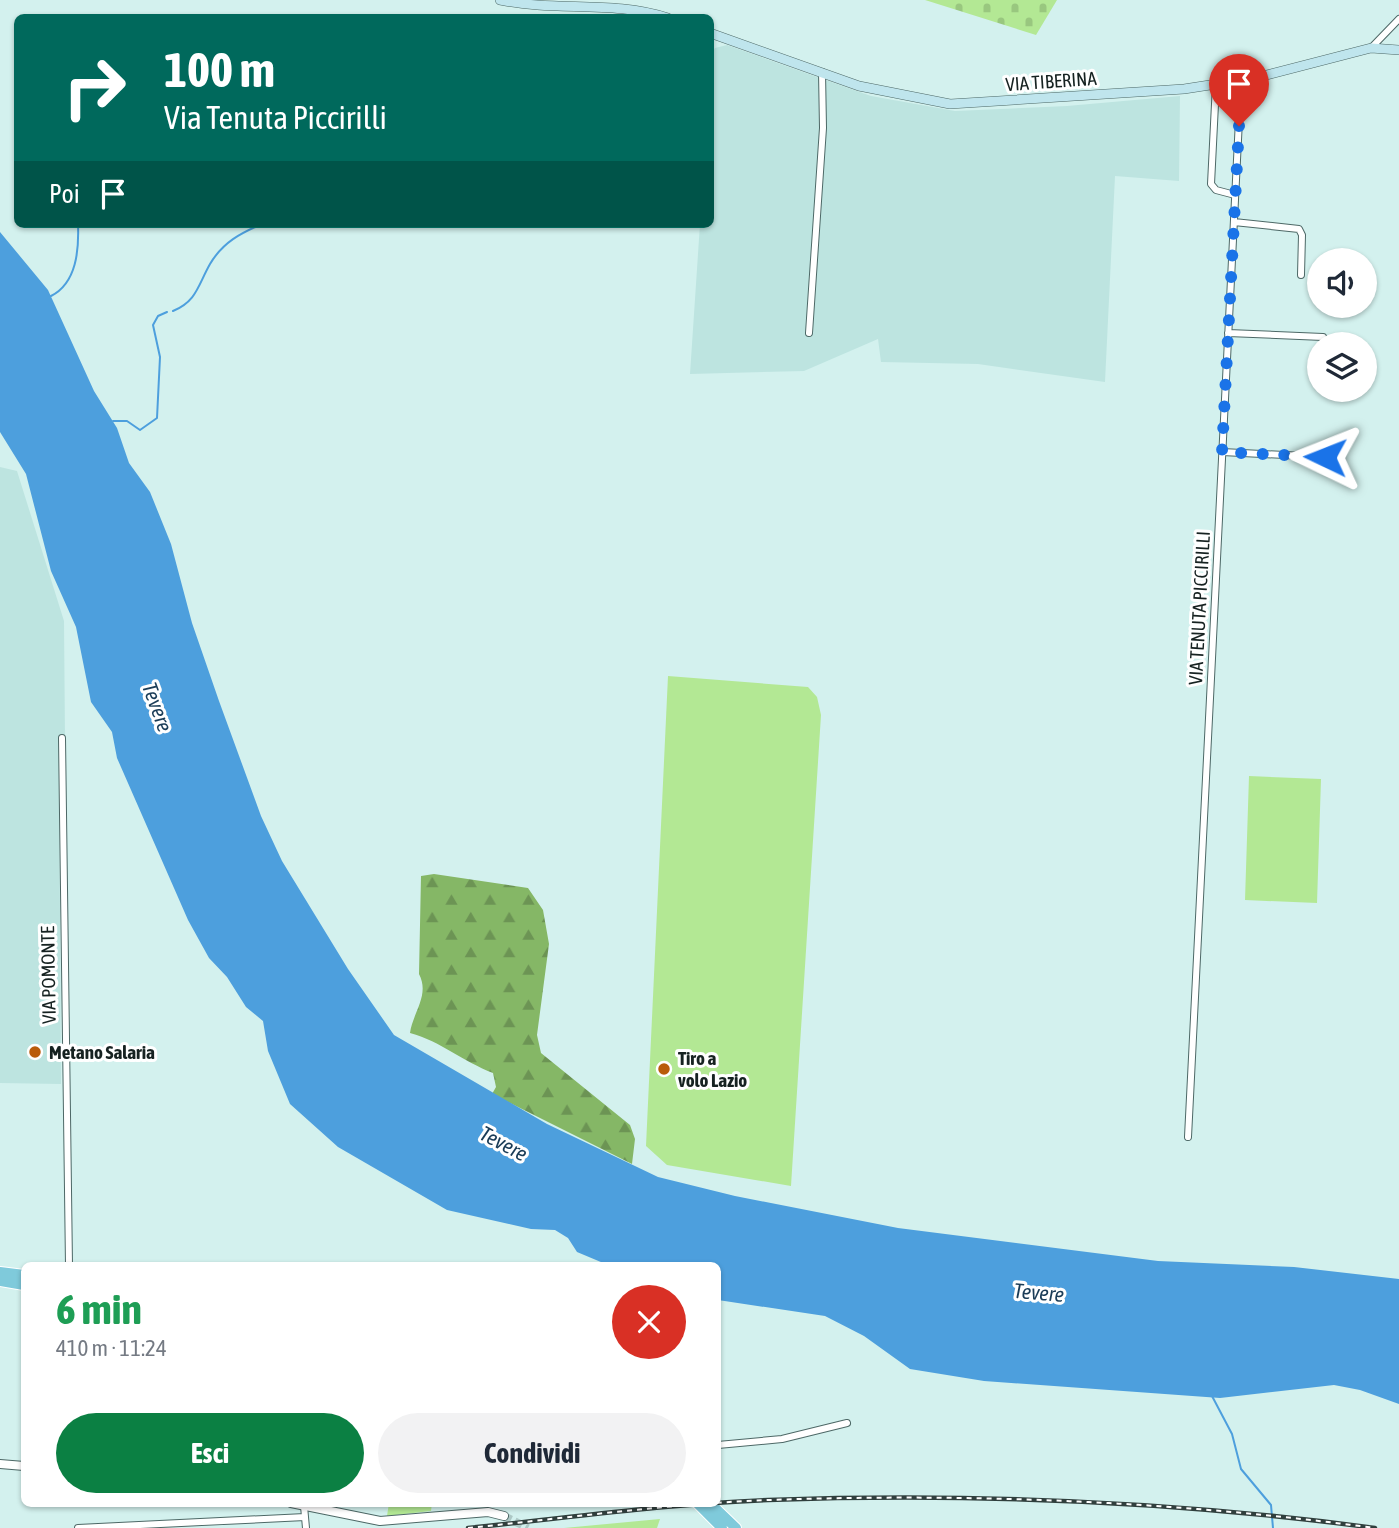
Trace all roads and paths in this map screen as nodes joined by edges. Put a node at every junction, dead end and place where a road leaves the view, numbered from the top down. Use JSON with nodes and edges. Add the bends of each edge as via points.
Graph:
{"nodes":[{"id":1,"x":500,"y":0,"type":"edge"},
{"id":2,"x":650,"y":14,"type":"edge"},
{"id":3,"x":1399,"y":19,"type":"edge"},
{"id":4,"x":714,"y":34,"type":"edge"},
{"id":5,"x":1371,"y":48,"type":"junction"},
{"id":6,"x":1399,"y":51,"type":"edge"},
{"id":7,"x":822,"y":72,"type":"junction"},
{"id":8,"x":1241,"y":80,"type":"junction"},
{"id":9,"x":1216,"y":83,"type":"junction"},
{"id":10,"x":1235,"y":195,"type":"junction"},
{"id":11,"x":1234,"y":222,"type":"junction"},
{"id":12,"x":1301,"y":275,"type":"dead end"},
{"id":13,"x":1228,"y":332,"type":"junction"},
{"id":14,"x":809,"y":333,"type":"dead end"},
{"id":15,"x":1307,"y":336,"type":"edge"},
{"id":16,"x":1222,"y":452,"type":"junction"},
{"id":17,"x":1325,"y":457,"type":"dead end"},
{"id":18,"x":62,"y":738,"type":"dead end"},
{"id":19,"x":1188,"y":1137,"type":"dead end"},
{"id":20,"x":66,"y":1254,"type":"junction"},
{"id":21,"x":64,"y":1262,"type":"edge"},
{"id":22,"x":68,"y":1262,"type":"edge"},
{"id":23,"x":0,"y":1272,"type":"edge"},
{"id":24,"x":21,"y":1275,"type":"edge"},
{"id":25,"x":0,"y":1282,"type":"edge"},
{"id":26,"x":21,"y":1285,"type":"edge"},
{"id":27,"x":847,"y":1423,"type":"dead end"},
{"id":28,"x":721,"y":1445,"type":"edge"},
{"id":29,"x":0,"y":1465,"type":"edge"},
{"id":30,"x":21,"y":1466,"type":"edge"},
{"id":31,"x":304,"y":1507,"type":"edge"},
{"id":32,"x":309,"y":1507,"type":"edge"},
{"id":33,"x":474,"y":1507,"type":"edge"},
{"id":34,"x":701,"y":1507,"type":"edge"},
{"id":35,"x":714,"y":1507,"type":"edge"},
{"id":36,"x":474,"y":1513,"type":"junction"},
{"id":37,"x":504,"y":1516,"type":"tunnel mouth"},
{"id":38,"x":305,"y":1517,"type":"junction"},
{"id":39,"x":720,"y":1527,"type":"edge"},
{"id":40,"x":78,"y":1528,"type":"edge"},
{"id":41,"x":306,"y":1528,"type":"edge"},
{"id":42,"x":736,"y":1528,"type":"edge"}],
"edges":[{"from":1,"to":2,"type":"main road","via":[[609,5]]},
{"from":3,"to":5,"type":"street"},
{"from":4,"to":7,"type":"main road","name":"VIA TIBERINA"},
{"from":5,"to":6,"type":"main road","name":"VIA TIBERINA"},
{"from":5,"to":8,"type":"main road","name":"VIA TIBERINA"},
{"from":7,"to":9,"type":"main road","name":"VIA TIBERINA","via":[[881,92],[950,104]]},
{"from":7,"to":14,"type":"street"},
{"from":8,"to":9,"type":"main road","name":"VIA TIBERINA"},
{"from":8,"to":10,"type":"street","name":"VIA TENUTA PICCIRILLI"},
{"from":9,"to":10,"type":"street","via":[[1211,184]]},
{"from":10,"to":11,"type":"street","name":"VIA TENUTA PICCIRILLI"},
{"from":11,"to":12,"type":"street","via":[[1298,228]]},
{"from":11,"to":13,"type":"street","name":"VIA TENUTA PICCIRILLI"},
{"from":13,"to":15,"type":"street"},
{"from":13,"to":16,"type":"street","name":"VIA TENUTA PICCIRILLI"},
{"from":16,"to":17,"type":"street"},
{"from":16,"to":19,"type":"street","name":"VIA TENUTA PICCIRILLI"},
{"from":18,"to":20,"type":"street","name":"VIA POMONTE"},
{"from":20,"to":21,"type":"street","name":"VIA POMONTE"},
{"from":20,"to":22,"type":"street","name":"VIA POMONTE"},
{"from":23,"to":24,"type":"main road"},
{"from":25,"to":26,"type":"main road"},
{"from":27,"to":28,"type":"street","via":[[782,1439]]},
{"from":29,"to":30,"type":"street"},
{"from":31,"to":38,"type":"street"},
{"from":32,"to":36,"type":"street","via":[[380,1521]]},
{"from":33,"to":36,"type":"street"},
{"from":34,"to":39,"type":"main road"},
{"from":35,"to":42,"type":"main road"},
{"from":36,"to":37,"type":"street"},
{"from":38,"to":40,"type":"street"},
{"from":38,"to":41,"type":"street"}]}
